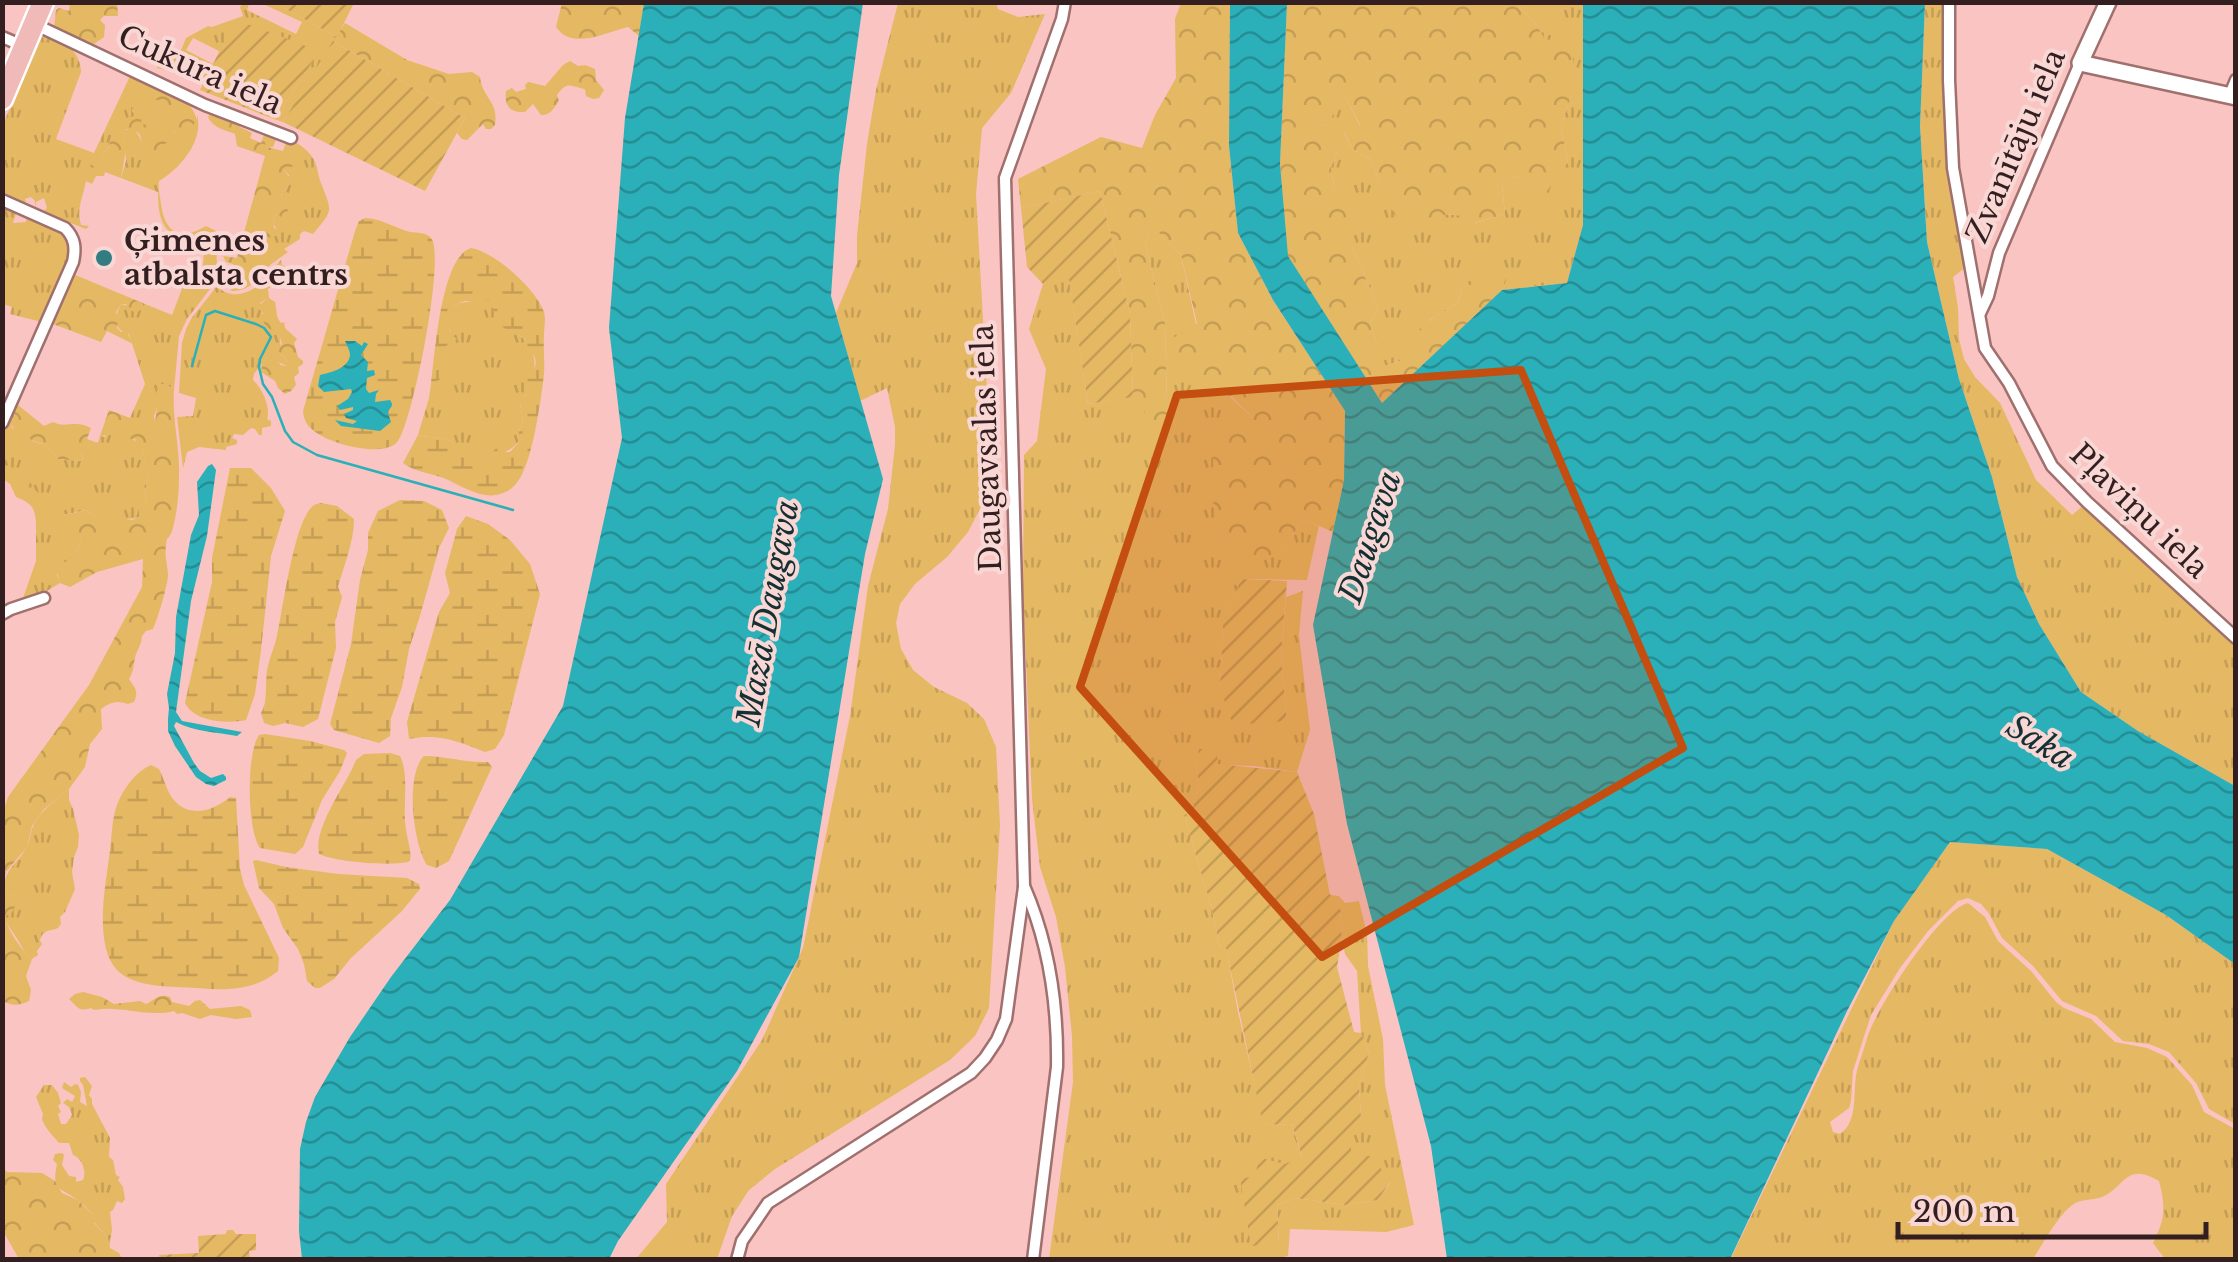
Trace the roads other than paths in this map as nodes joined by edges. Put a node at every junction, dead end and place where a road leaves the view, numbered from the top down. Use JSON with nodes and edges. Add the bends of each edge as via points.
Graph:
{"nodes":[{"id":1,"x":42,"y":2,"type":"edge"},
{"id":2,"x":1065,"y":2,"type":"edge"},
{"id":3,"x":1949,"y":2,"type":"edge"},
{"id":4,"x":2108,"y":2,"type":"edge"},
{"id":5,"x":34,"y":24,"type":"junction"},
{"id":6,"x":2,"y":37,"type":"edge"},
{"id":7,"x":24,"y":47,"type":"junction"},
{"id":8,"x":2080,"y":63,"type":"junction"},
{"id":9,"x":2236,"y":80,"type":"edge"},
{"id":10,"x":2232,"y":97,"type":"edge"},
{"id":11,"x":2,"y":98,"type":"edge"},
{"id":12,"x":292,"y":138,"type":"dead end"},
{"id":13,"x":2,"y":200,"type":"edge"},
{"id":14,"x":1980,"y":313,"type":"junction"},
{"id":15,"x":2,"y":422,"type":"edge"},
{"id":16,"x":44,"y":598,"type":"dead end"},
{"id":17,"x":2,"y":614,"type":"edge"},
{"id":18,"x":2236,"y":638,"type":"edge"},
{"id":19,"x":1024,"y":886,"type":"junction"},
{"id":20,"x":737,"y":1260,"type":"edge"},
{"id":21,"x":1033,"y":1260,"type":"edge"}],
"edges":[{"from":1,"to":5,"type":"highway"},
{"from":2,"to":19,"type":"street","name":"Daugavsalas iela","via":[[1005,178]]},
{"from":3,"to":14,"type":"street","name":"Pļaviņu iela","via":[[1953,168]]},
{"from":4,"to":8,"type":"street","name":"Zvanītāju iela"},
{"from":5,"to":7,"type":"highway"},
{"from":5,"to":12,"type":"street","name":"Cukura iela"},
{"from":6,"to":7,"type":"street"},
{"from":7,"to":11,"type":"highway"},
{"from":8,"to":10,"type":"street"},
{"from":8,"to":14,"type":"street","name":"Zvanītāju iela"},
{"from":9,"to":10,"type":"street"},
{"from":13,"to":15,"type":"street","via":[[65,228],[75,247]]},
{"from":14,"to":18,"type":"street","name":"Pļaviņu iela","via":[[1985,348],[2052,466]]},
{"from":16,"to":17,"type":"street"},
{"from":19,"to":20,"type":"street","name":"Daugavsalas iela","via":[[1006,1019],[986,1058],[768,1202]]},
{"from":19,"to":21,"type":"street","name":"Daugavsalas iela","via":[[1046,953],[1058,1035]]}]}
